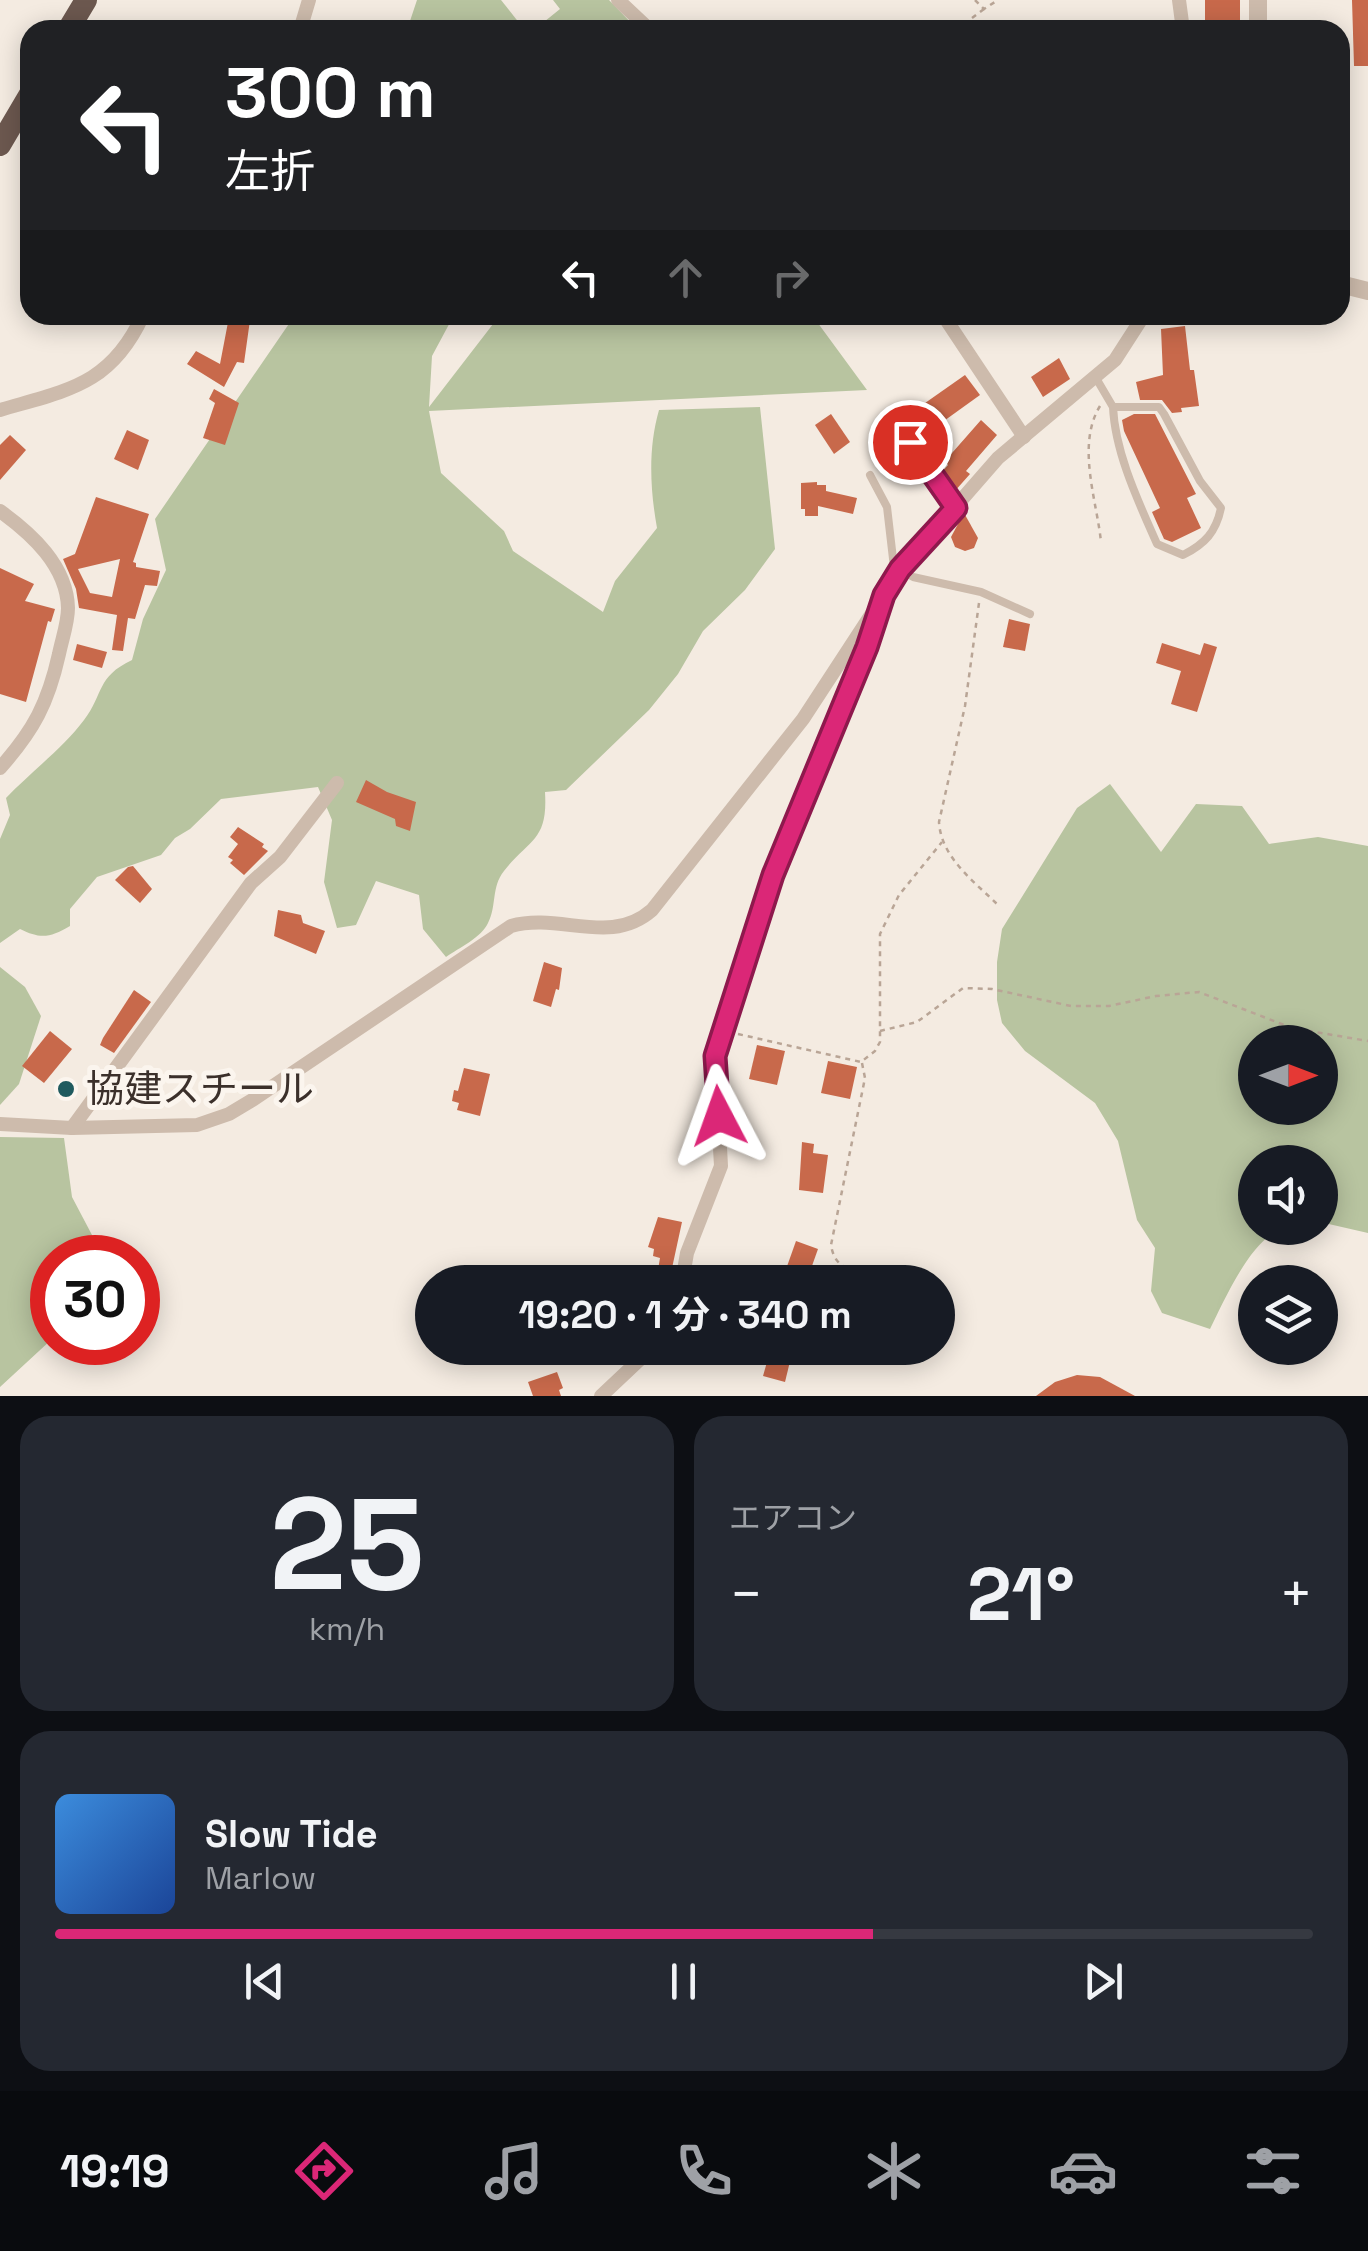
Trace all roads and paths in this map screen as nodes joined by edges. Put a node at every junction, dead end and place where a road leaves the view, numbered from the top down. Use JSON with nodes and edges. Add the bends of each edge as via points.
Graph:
{"nodes":[{"id":1,"x":618,"y":0,"type":"edge"},
{"id":2,"x":976,"y":0,"type":"edge"},
{"id":3,"x":998,"y":0,"type":"edge"},
{"id":4,"x":984,"y":9,"type":"junction"},
{"id":5,"x":639,"y":20,"type":"edge"},
{"id":6,"x":969,"y":20,"type":"edge"},
{"id":7,"x":20,"y":111,"type":"edge"},
{"id":8,"x":0,"y":145,"type":"edge"},
{"id":9,"x":138,"y":325,"type":"edge"},
{"id":10,"x":950,"y":325,"type":"edge"},
{"id":11,"x":1138,"y":325,"type":"edge"},
{"id":12,"x":1096,"y":378,"type":"junction"},
{"id":13,"x":1107,"y":397,"type":"junction"},
{"id":14,"x":1113,"y":407,"type":"junction"},
{"id":15,"x":0,"y":410,"type":"edge"},
{"id":16,"x":1024,"y":437,"type":"junction"},
{"id":17,"x":910,"y":442,"type":"dead end"},
{"id":18,"x":870,"y":475,"type":"dead end"},
{"id":19,"x":956,"y":508,"type":"junction"},
{"id":20,"x":0,"y":511,"type":"edge"},
{"id":21,"x":1101,"y":542,"type":"dead end"},
{"id":22,"x":898,"y":574,"type":"junction"},
{"id":23,"x":982,"y":592,"type":"junction"},
{"id":24,"x":884,"y":595,"type":"junction"},
{"id":25,"x":1030,"y":614,"type":"dead end"},
{"id":26,"x":0,"y":768,"type":"edge"},
{"id":27,"x":337,"y":783,"type":"dead end"},
{"id":28,"x":942,"y":842,"type":"junction"},
{"id":29,"x":999,"y":906,"type":"dead end"},
{"id":30,"x":722,"y":1030,"type":"junction"},
{"id":31,"x":880,"y":1031,"type":"junction"},
{"id":32,"x":1368,"y":1041,"type":"edge"},
{"id":33,"x":861,"y":1062,"type":"junction"},
{"id":34,"x":0,"y":1124,"type":"edge"},
{"id":35,"x":72,"y":1128,"type":"junction"},
{"id":36,"x":685,"y":1265,"type":"edge"},
{"id":37,"x":838,"y":1265,"type":"edge"},
{"id":38,"x":634,"y":1365,"type":"edge"},
{"id":39,"x":601,"y":1396,"type":"edge"}],
"edges":[{"from":1,"to":5,"type":"street"},
{"from":2,"to":4,"type":"path"},
{"from":3,"to":4,"type":"path"},
{"from":4,"to":6,"type":"path"},
{"from":7,"to":8,"type":"highway"},
{"from":9,"to":15,"type":"street","via":[[101,374]]},
{"from":10,"to":16,"type":"street"},
{"from":11,"to":12,"type":"street"},
{"from":12,"to":13,"type":"lane"},
{"from":12,"to":16,"type":"street"},
{"from":13,"to":14,"type":"lane"},
{"from":13,"to":21,"type":"path","via":[[1092,424],[1092,501]]},
{"from":14,"to":14,"type":"lane","via":[[1159,407],[1221,508],[1210,537],[1184,555],[1157,544]]},
{"from":16,"to":19,"type":"street"},
{"from":17,"to":19,"type":"lane"},
{"from":18,"to":22,"type":"lane","via":[[887,508]]},
{"from":19,"to":22,"type":"street"},
{"from":20,"to":26,"type":"street","via":[[31,534],[52,563],[68,611],[42,710]]},
{"from":22,"to":23,"type":"lane"},
{"from":22,"to":24,"type":"street"},
{"from":23,"to":25,"type":"lane"},
{"from":23,"to":28,"type":"path","via":[[939,822]]},
{"from":24,"to":30,"type":"street","via":[[773,875]]},
{"from":24,"to":35,"type":"street","via":[[803,718],[641,920],[597,930],[541,920],[511,926],[229,1114],[197,1125]]},
{"from":27,"to":35,"type":"street","via":[[280,857],[251,883]]},
{"from":28,"to":29,"type":"path"},
{"from":28,"to":31,"type":"path","via":[[899,896],[880,934]]},
{"from":30,"to":33,"type":"path"},
{"from":30,"to":36,"type":"street","via":[[715,1056],[721,1166]]},
{"from":31,"to":32,"type":"path","via":[[917,1022],[963,988],[1072,1006],[1200,992],[1292,1028]]},
{"from":31,"to":33,"type":"path","via":[[875,1050]]},
{"from":33,"to":37,"type":"path","via":[[865,1078],[831,1245]]},
{"from":34,"to":35,"type":"street"},
{"from":38,"to":39,"type":"street"}]}
